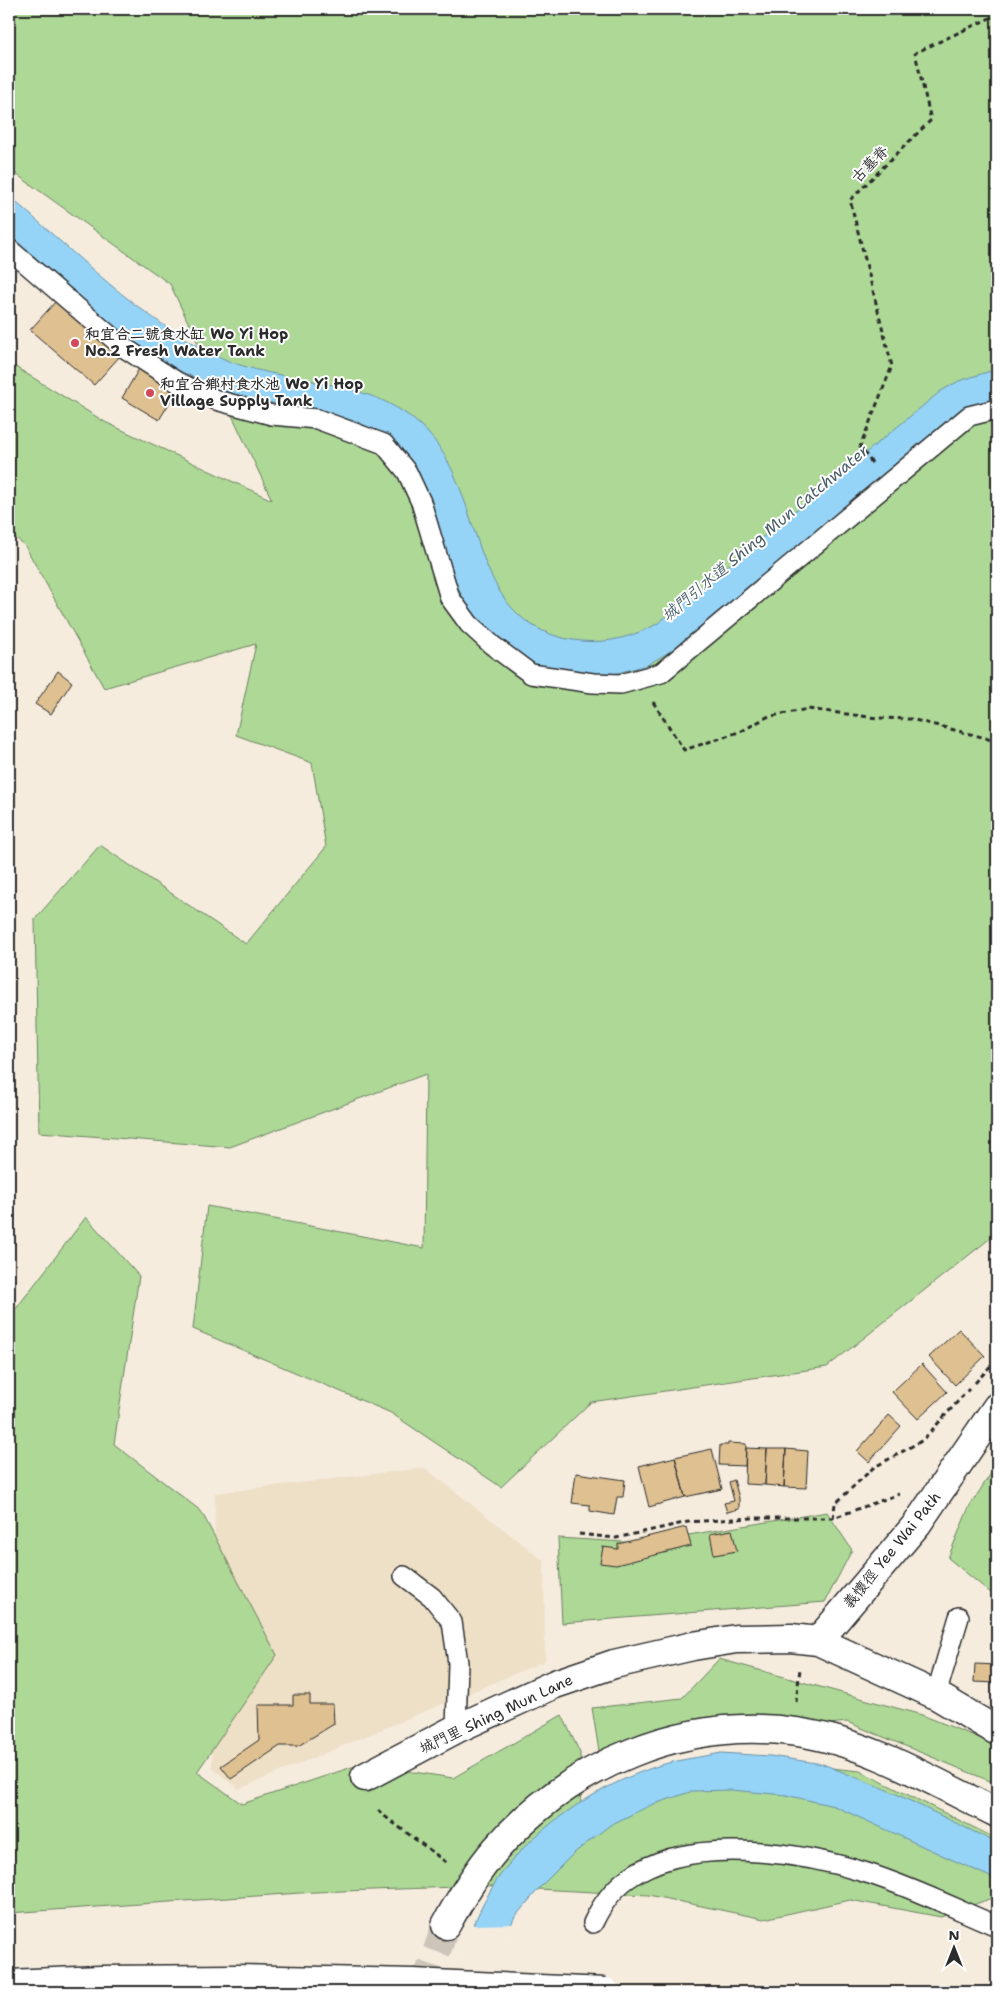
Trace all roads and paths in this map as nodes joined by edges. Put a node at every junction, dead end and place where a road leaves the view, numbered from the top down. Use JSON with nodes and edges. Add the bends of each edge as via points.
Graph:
{"nodes":[{"id":1,"x":984,"y":9,"type":"edge"},
{"id":2,"x":9,"y":248,"type":"edge"},
{"id":3,"x":997,"y":409,"type":"edge"},
{"id":4,"x":860,"y":447,"type":"dead end"},
{"id":5,"x":637,"y":679,"type":"junction"},
{"id":6,"x":997,"y":743,"type":"edge"},
{"id":7,"x":997,"y":1359,"type":"edge"},
{"id":8,"x":997,"y":1407,"type":"edge"},
{"id":9,"x":903,"y":1493,"type":"dead end"},
{"id":10,"x":833,"y":1518,"type":"junction"},
{"id":11,"x":579,"y":1534,"type":"dead end"},
{"id":12,"x":404,"y":1576,"type":"dead end"},
{"id":13,"x":959,"y":1617,"type":"dead end"},
{"id":14,"x":810,"y":1651,"type":"junction"},
{"id":15,"x":936,"y":1695,"type":"junction"},
{"id":16,"x":797,"y":1698,"type":"dead end"},
{"id":17,"x":456,"y":1729,"type":"junction"},
{"id":18,"x":997,"y":1731,"type":"edge"},
{"id":19,"x":365,"y":1777,"type":"dead end"},
{"id":20,"x":378,"y":1810,"type":"dead end"},
{"id":21,"x":997,"y":1813,"type":"edge"},
{"id":22,"x":447,"y":1863,"type":"dead end"},
{"id":23,"x":592,"y":1923,"type":"dead end"},
{"id":24,"x":446,"y":1925,"type":"tunnel mouth"},
{"id":25,"x":997,"y":1926,"type":"edge"},
{"id":26,"x":9,"y":1984,"type":"edge"},
{"id":27,"x":605,"y":1992,"type":"edge"}],
"edges":[{"from":1,"to":4,"type":"path","name":"古墓脊","via":[[990,18],[915,53],[931,120],[850,200],[892,366]]},
{"from":2,"to":5,"type":"lane","via":[[123,347],[176,382],[216,400],[272,415],[317,420],[384,444],[407,472],[421,502],[450,598],[492,645],[531,674],[592,683],[621,684]]},
{"from":3,"to":5,"type":"lane","via":[[969,416],[661,673]]},
{"from":5,"to":6,"type":"path","via":[[684,750],[742,731],[767,717],[808,708],[878,718],[911,719]]},
{"from":7,"to":10,"type":"path","via":[[923,1440],[873,1468],[835,1504]]},
{"from":8,"to":14,"type":"main road","name":"義懷徑 Yee Wai Path","via":[[917,1524]]},
{"from":9,"to":10,"type":"path"},
{"from":10,"to":11,"type":"path","via":[[688,1522],[616,1538]]},
{"from":12,"to":17,"type":"lane","via":[[432,1597],[452,1622],[458,1663]]},
{"from":13,"to":15,"type":"lane"},
{"from":14,"to":15,"type":"main road","name":"城門里 Shing Mun Lane"},
{"from":14,"to":16,"type":"path"},
{"from":14,"to":17,"type":"main road","name":"城門里 Shing Mun Lane","via":[[791,1638],[692,1646],[614,1664],[555,1684]]},
{"from":15,"to":18,"type":"main road","name":"城門里 Shing Mun Lane"},
{"from":17,"to":19,"type":"main road","name":"城門里 Shing Mun Lane"},
{"from":20,"to":22,"type":"path"},
{"from":21,"to":24,"type":"main road","via":[[899,1765],[829,1739],[798,1732],[737,1729],[677,1738],[584,1774],[536,1809],[489,1858]]},
{"from":23,"to":25,"type":"lane","via":[[616,1888],[640,1871],[675,1858],[727,1851],[785,1855],[831,1863],[867,1873]]},
{"from":26,"to":27,"type":"main road","bridge":true,"via":[[236,1979]]}]}
